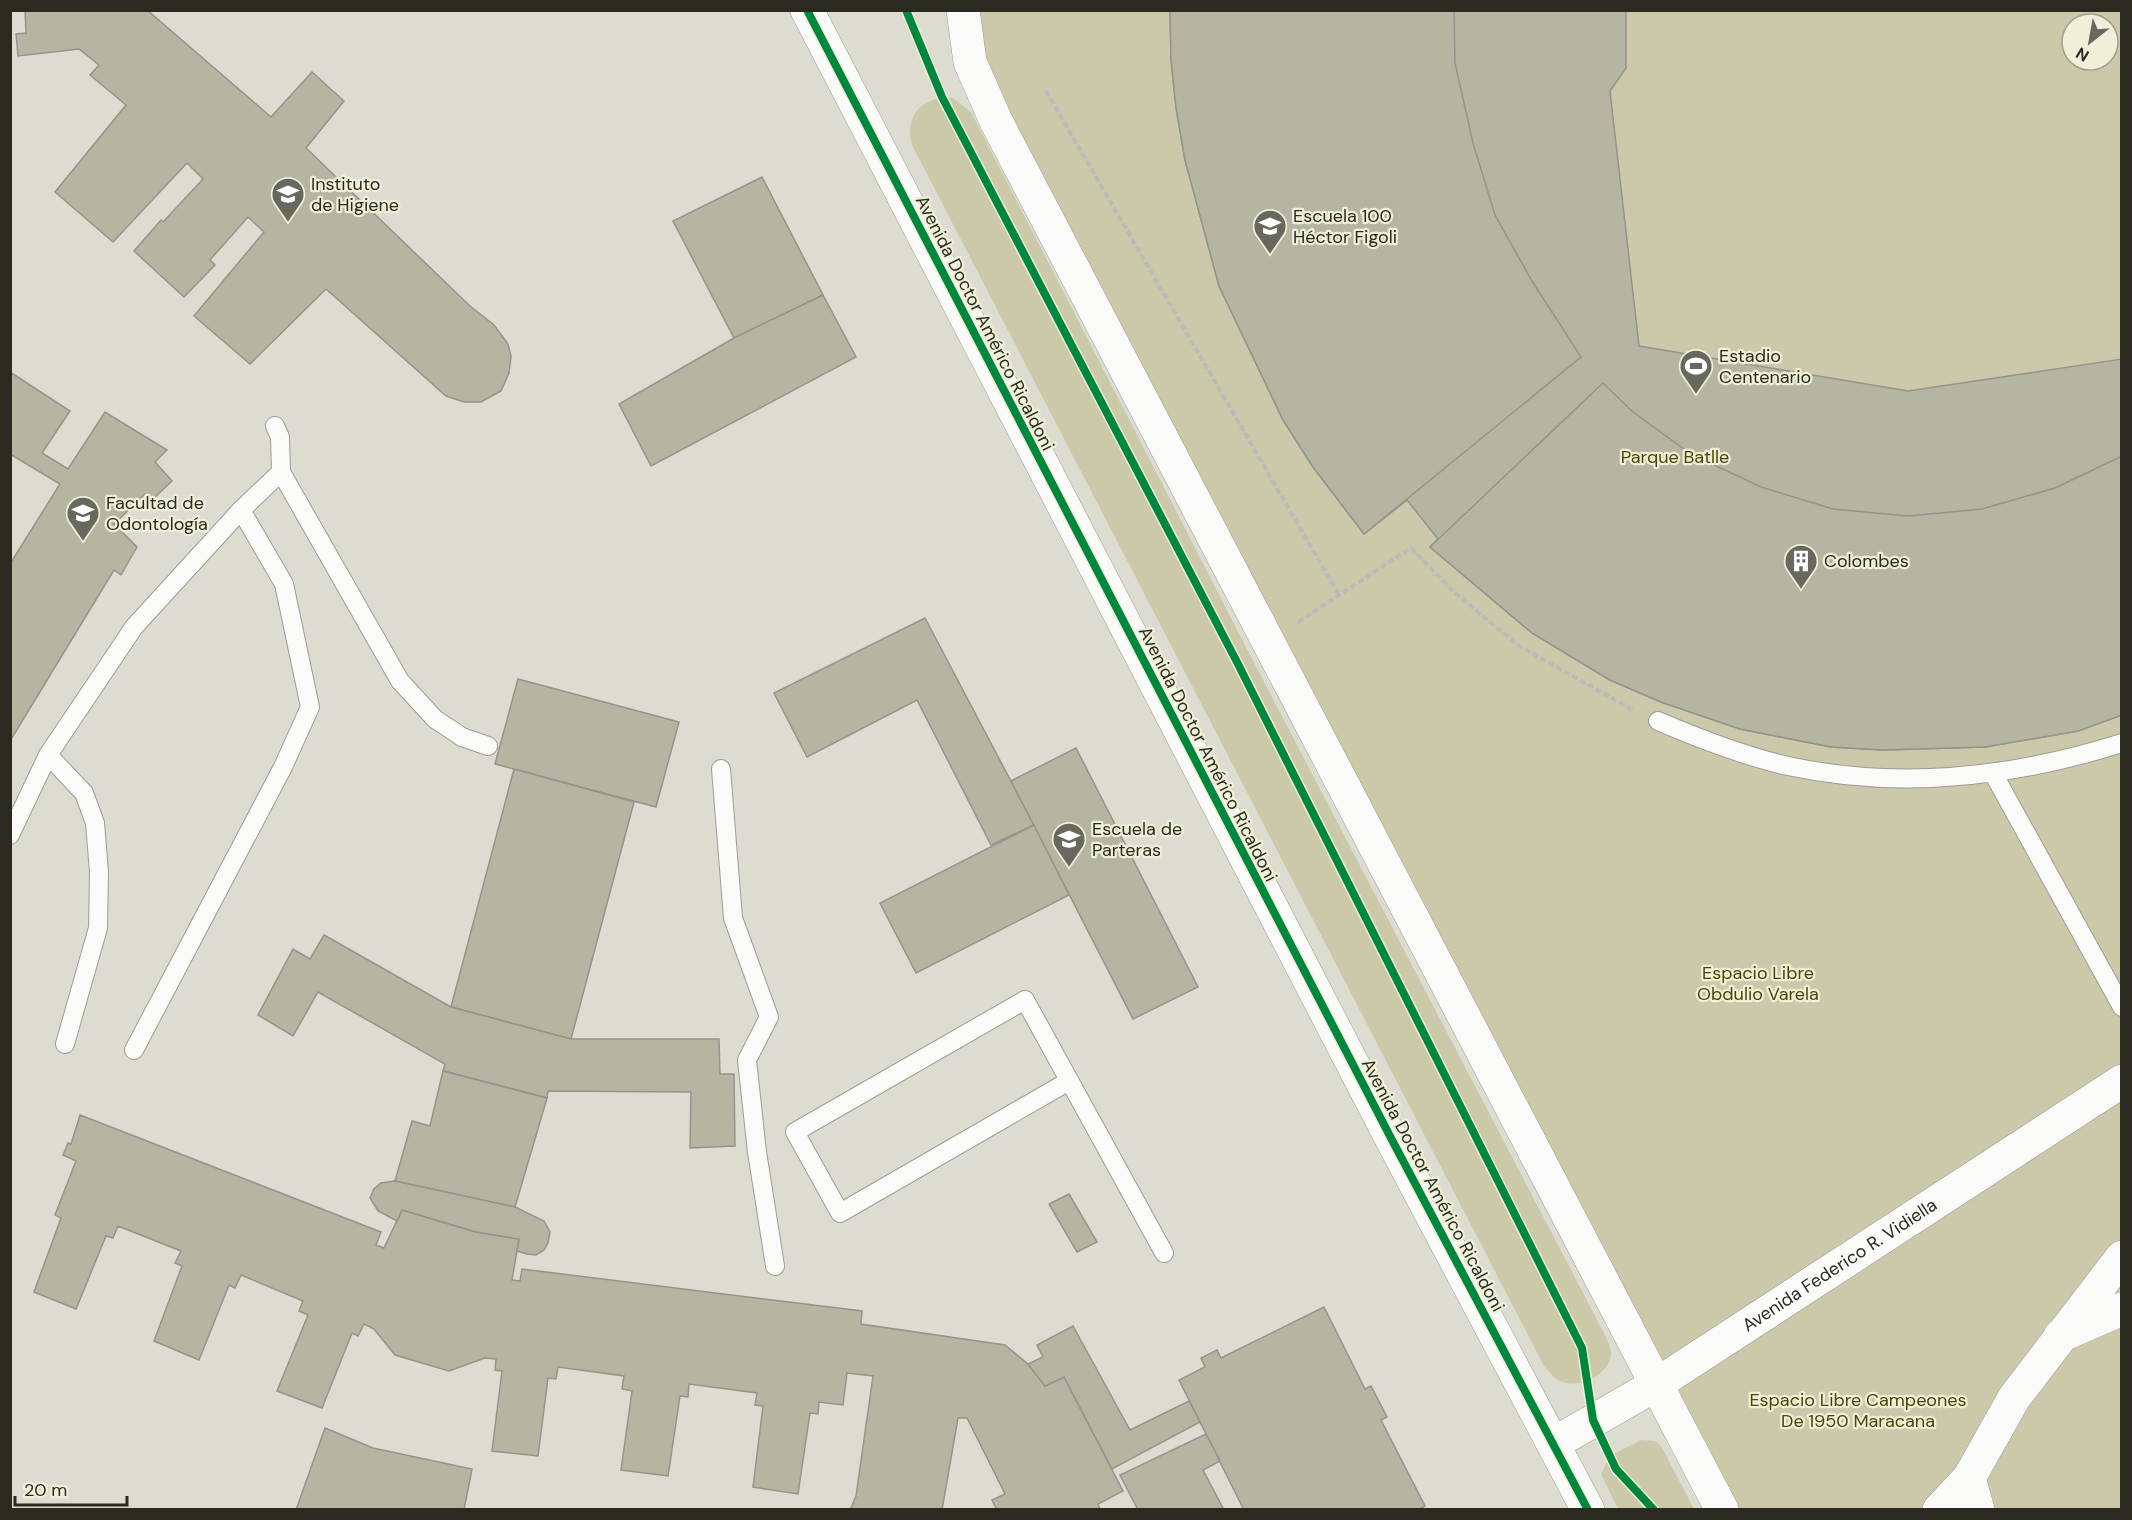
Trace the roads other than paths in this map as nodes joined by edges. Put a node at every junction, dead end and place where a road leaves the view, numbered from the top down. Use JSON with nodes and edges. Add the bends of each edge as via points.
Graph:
{"nodes":[{"id":1,"x":807,"y":10,"type":"edge"},
{"id":2,"x":963,"y":10,"type":"edge"},
{"id":3,"x":274,"y":426,"type":"dead end"},
{"id":4,"x":281,"y":472,"type":"junction"},
{"id":5,"x":241,"y":510,"type":"junction"},
{"id":6,"x":1658,"y":721,"type":"road end"},
{"id":7,"x":2121,"y":743,"type":"edge"},
{"id":8,"x":488,"y":746,"type":"dead end"},
{"id":9,"x":48,"y":755,"type":"junction"},
{"id":10,"x":721,"y":769,"type":"dead end"},
{"id":11,"x":1993,"y":773,"type":"junction"},
{"id":12,"x":10,"y":835,"type":"edge"},
{"id":13,"x":2121,"y":1007,"type":"edge"},
{"id":14,"x":65,"y":1044,"type":"dead end"},
{"id":15,"x":134,"y":1050,"type":"dead end"},
{"id":16,"x":1069,"y":1081,"type":"junction"},
{"id":17,"x":2121,"y":1081,"type":"edge"},
{"id":18,"x":1164,"y":1253,"type":"dead end"},
{"id":19,"x":2121,"y":1257,"type":"edge"},
{"id":20,"x":775,"y":1266,"type":"dead end"},
{"id":21,"x":2121,"y":1309,"type":"edge"},
{"id":22,"x":2060,"y":1336,"type":"junction"},
{"id":23,"x":1657,"y":1384,"type":"junction"},
{"id":24,"x":1553,"y":1444,"type":"junction"},
{"id":25,"x":1970,"y":1478,"type":"junction"},
{"id":26,"x":1581,"y":1507,"type":"edge"},
{"id":27,"x":1722,"y":1509,"type":"edge"},
{"id":28,"x":1939,"y":1509,"type":"edge"},
{"id":29,"x":1954,"y":1509,"type":"edge"},
{"id":30,"x":1978,"y":1509,"type":"edge"}],
"edges":[{"from":1,"to":24,"type":"street","name":"Avenida Doctor Américo Ricaldoni","via":[[1380,1118]]},
{"from":2,"to":23,"type":"street","via":[[970,62],[996,121]]},
{"from":3,"to":4,"type":"lane","via":[[280,437]]},
{"from":4,"to":5,"type":"lane"},
{"from":4,"to":8,"type":"lane","via":[[400,681],[435,719],[462,737]]},
{"from":5,"to":9,"type":"lane","via":[[134,627]]},
{"from":5,"to":15,"type":"lane","via":[[284,584],[310,707],[283,767]]},
{"from":6,"to":11,"type":"lane","via":[[1721,747],[1799,768],[1856,776],[1925,779]]},
{"from":7,"to":11,"type":"lane","via":[[2069,759]]},
{"from":9,"to":12,"type":"lane"},
{"from":9,"to":14,"type":"lane","via":[[84,793],[95,823],[99,872],[98,928]]},
{"from":10,"to":20,"type":"lane","via":[[733,918],[769,1017],[747,1060]]},
{"from":11,"to":13,"type":"lane"},
{"from":16,"to":16,"type":"lane","via":[[1025,1000],[795,1132],[840,1213]]},
{"from":16,"to":18,"type":"lane"},
{"from":17,"to":23,"type":"street","name":"Avenida Federico R. Vidiella"},
{"from":19,"to":22,"type":"street"},
{"from":21,"to":22,"type":"street"},
{"from":22,"to":25,"type":"street","via":[[2014,1398]]},
{"from":23,"to":24,"type":"street","name":"Avenida Federico R. Vidiella"},
{"from":23,"to":27,"type":"street"},
{"from":24,"to":26,"type":"street","name":"Avenida Doctor Américo Ricaldoni"},
{"from":25,"to":28,"type":"street"},
{"from":25,"to":29,"type":"street"},
{"from":25,"to":30,"type":"street"}]}
